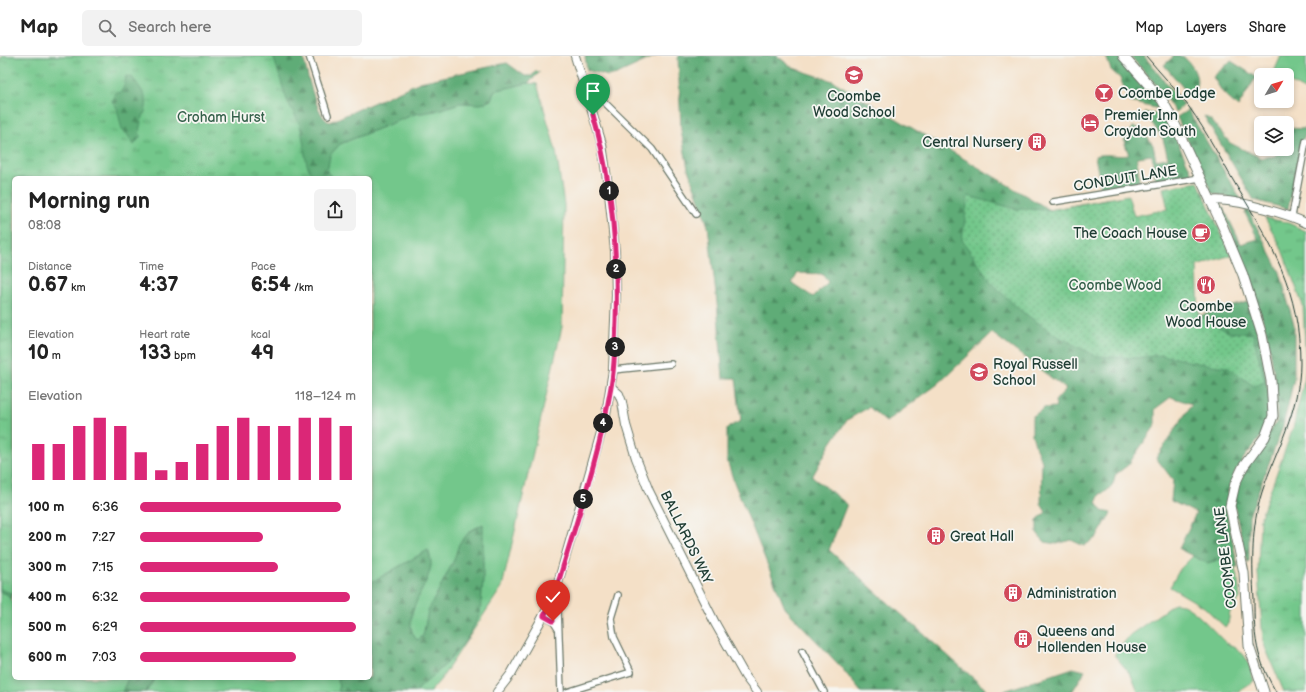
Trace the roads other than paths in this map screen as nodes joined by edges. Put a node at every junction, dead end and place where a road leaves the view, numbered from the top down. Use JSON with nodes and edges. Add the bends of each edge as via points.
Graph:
{"nodes":[{"id":1,"x":309,"y":56,"type":"edge"},
{"id":2,"x":1123,"y":56,"type":"edge"},
{"id":3,"x":576,"y":57,"type":"edge"},
{"id":4,"x":584,"y":85,"type":"junction"},
{"id":5,"x":328,"y":115,"type":"dead end"},
{"id":6,"x":1306,"y":141,"type":"edge"},
{"id":7,"x":1200,"y":178,"type":"junction"},
{"id":8,"x":1210,"y":200,"type":"junction"},
{"id":9,"x":1053,"y":202,"type":"dead end"},
{"id":10,"x":696,"y":214,"type":"dead end"},
{"id":11,"x":1292,"y":216,"type":"junction"},
{"id":12,"x":1306,"y":223,"type":"edge"},
{"id":13,"x":671,"y":364,"type":"dead end"},
{"id":14,"x":614,"y":370,"type":"junction"},
{"id":15,"x":611,"y":387,"type":"junction"},
{"id":16,"x":618,"y":594,"type":"dead end"},
{"id":17,"x":554,"y":597,"type":"junction"},
{"id":18,"x":544,"y":616,"type":"junction"},
{"id":19,"x":559,"y":633,"type":"junction"},
{"id":20,"x":802,"y":651,"type":"dead end"},
{"id":21,"x":497,"y":692,"type":"edge"},
{"id":22,"x":561,"y":692,"type":"edge"},
{"id":23,"x":567,"y":692,"type":"edge"},
{"id":24,"x":757,"y":692,"type":"edge"},
{"id":25,"x":824,"y":692,"type":"edge"},
{"id":26,"x":1264,"y":692,"type":"edge"}],
"edges":[{"from":1,"to":5,"type":"street"},
{"from":2,"to":7,"type":"main road","name":"COOMBE LANE","via":[[1162,100]]},
{"from":3,"to":4,"type":"street"},
{"from":4,"to":10,"type":"street","via":[[652,149]]},
{"from":4,"to":14,"type":"street","via":[[602,144],[609,193],[615,251]]},
{"from":6,"to":11,"type":"street"},
{"from":7,"to":8,"type":"main road","name":"COOMBE LANE"},
{"from":7,"to":9,"type":"street","name":"CONDUIT LANE"},
{"from":8,"to":11,"type":"street","via":[[1234,202]]},
{"from":8,"to":26,"type":"main road","name":"COOMBE LANE","via":[[1243,275],[1258,320],[1273,402],[1270,426],[1243,467],[1235,484],[1230,506],[1244,573],[1249,646]]},
{"from":11,"to":12,"type":"street"},
{"from":13,"to":14,"type":"street"},
{"from":14,"to":15,"type":"street"},
{"from":15,"to":17,"type":"street","via":[[593,464]]},
{"from":15,"to":24,"type":"street","name":"BALLARDS WAY","via":[[619,394],[636,458],[653,498],[715,623]]},
{"from":16,"to":23,"type":"street","via":[[611,618],[614,637],[631,672]]},
{"from":17,"to":18,"type":"street"},
{"from":17,"to":19,"type":"street","via":[[558,610]]},
{"from":18,"to":19,"type":"street","via":[[553,621]]},
{"from":18,"to":21,"type":"street","via":[[511,674]]},
{"from":19,"to":22,"type":"street"},
{"from":20,"to":25,"type":"street"}]}
